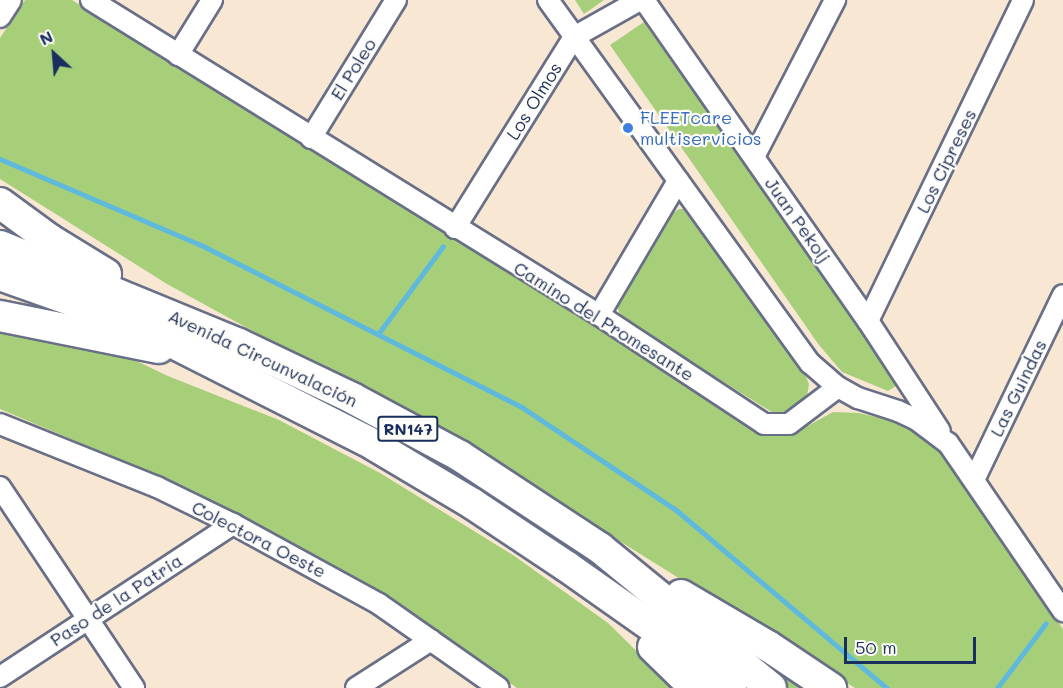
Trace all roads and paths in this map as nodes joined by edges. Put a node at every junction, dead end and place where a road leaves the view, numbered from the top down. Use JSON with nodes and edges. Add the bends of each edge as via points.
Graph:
{"nodes":[{"id":1,"x":11,"y":0,"type":"edge"},
{"id":2,"x":91,"y":0,"type":"edge"},
{"id":3,"x":212,"y":0,"type":"edge"},
{"id":4,"x":396,"y":0,"type":"edge"},
{"id":5,"x":548,"y":0,"type":"edge"},
{"id":6,"x":642,"y":0,"type":"edge"},
{"id":7,"x":835,"y":0,"type":"edge"},
{"id":8,"x":1023,"y":0,"type":"edge"},
{"id":9,"x":0,"y":17,"type":"edge"},
{"id":10,"x":574,"y":37,"type":"junction"},
{"id":11,"x":178,"y":55,"type":"junction"},
{"id":12,"x":311,"y":138,"type":"junction"},
{"id":13,"x":754,"y":157,"type":"junction"},
{"id":14,"x":678,"y":181,"type":"junction"},
{"id":15,"x":0,"y":203,"type":"edge"},
{"id":16,"x":455,"y":228,"type":"junction"},
{"id":17,"x":0,"y":246,"type":"edge"},
{"id":18,"x":0,"y":275,"type":"edge"},
{"id":19,"x":1063,"y":295,"type":"edge"},
{"id":20,"x":599,"y":315,"type":"junction"},
{"id":21,"x":0,"y":316,"type":"edge"},
{"id":22,"x":868,"y":321,"type":"junction"},
{"id":23,"x":239,"y":344,"type":"junction"},
{"id":24,"x":214,"y":363,"type":"junction"},
{"id":25,"x":838,"y":387,"type":"junction"},
{"id":26,"x":0,"y":424,"type":"edge"},
{"id":27,"x":948,"y":443,"type":"junction"},
{"id":28,"x":974,"y":480,"type":"junction"},
{"id":29,"x":0,"y":487,"type":"edge"},
{"id":30,"x":233,"y":524,"type":"junction"},
{"id":31,"x":600,"y":548,"type":"junction"},
{"id":32,"x":584,"y":580,"type":"junction"},
{"id":33,"x":1063,"y":611,"type":"edge"},
{"id":34,"x":87,"y":620,"type":"junction"},
{"id":35,"x":431,"y":640,"type":"junction"},
{"id":36,"x":0,"y":677,"type":"edge"},
{"id":37,"x":134,"y":688,"type":"edge"},
{"id":38,"x":356,"y":688,"type":"edge"},
{"id":39,"x":499,"y":688,"type":"edge"},
{"id":40,"x":695,"y":688,"type":"edge"},
{"id":41,"x":731,"y":688,"type":"edge"},
{"id":42,"x":771,"y":688,"type":"edge"},
{"id":43,"x":831,"y":688,"type":"edge"}],
"edges":[{"from":1,"to":9,"type":"street"},
{"from":2,"to":11,"type":"street","name":"Camino del Promesante"},
{"from":3,"to":11,"type":"street"},
{"from":4,"to":12,"type":"street","name":"El Poleo"},
{"from":5,"to":10,"type":"street"},
{"from":6,"to":10,"type":"street","name":"Los Olmos"},
{"from":6,"to":13,"type":"street","name":"Juan Pekolj"},
{"from":7,"to":13,"type":"street"},
{"from":8,"to":22,"type":"street","name":"Los Cipreses"},
{"from":10,"to":14,"type":"street"},
{"from":10,"to":16,"type":"street","name":"Los Olmos"},
{"from":11,"to":12,"type":"street","name":"Camino del Promesante"},
{"from":12,"to":16,"type":"street","name":"Camino del Promesante"},
{"from":13,"to":22,"type":"street","name":"Juan Pekolj"},
{"from":14,"to":20,"type":"street"},
{"from":14,"to":25,"type":"street","via":[[810,363]]},
{"from":15,"to":23,"type":"highway","via":[[94,268]]},
{"from":16,"to":20,"type":"street","name":"Camino del Promesante"},
{"from":17,"to":23,"type":"highway","name":"Avenida Circunvalación","number":"RN147"},
{"from":18,"to":24,"type":"highway","name":"Avenida Circunvalación","number":"RN147","via":[[130,321]]},
{"from":19,"to":28,"type":"street","name":"Las Guindas"},
{"from":20,"to":25,"type":"street","name":"Camino del Promesante","via":[[764,424],[789,424]]},
{"from":21,"to":24,"type":"highway"},
{"from":22,"to":27,"type":"street","name":"Juan Pekolj"},
{"from":23,"to":31,"type":"highway","name":"Avenida Circunvalación","number":"RN147","via":[[460,456]]},
{"from":24,"to":32,"type":"highway","name":"Avenida Circunvalación","number":"RN147","via":[[374,445],[473,504]]},
{"from":25,"to":27,"type":"street","via":[[917,420]]},
{"from":26,"to":30,"type":"street","name":"Colectora Oeste","via":[[157,487]]},
{"from":27,"to":28,"type":"street"},
{"from":28,"to":33,"type":"street"},
{"from":29,"to":34,"type":"street"},
{"from":30,"to":34,"type":"street","name":"Paso de la Patria"},
{"from":30,"to":35,"type":"street","name":"Colectora Oeste","via":[[379,603]]},
{"from":31,"to":42,"type":"highway","name":"Avenida Circunvalación","number":"RN147"},
{"from":31,"to":43,"type":"highway","via":[[768,646]]},
{"from":32,"to":40,"type":"highway"},
{"from":32,"to":41,"type":"highway","name":"Avenida Circunvalación","number":"RN147","via":[[681,647]]},
{"from":34,"to":36,"type":"street","name":"Paso de la Patria"},
{"from":34,"to":37,"type":"street"},
{"from":35,"to":38,"type":"street"},
{"from":35,"to":39,"type":"street","name":"Colectora Oeste"}]}
